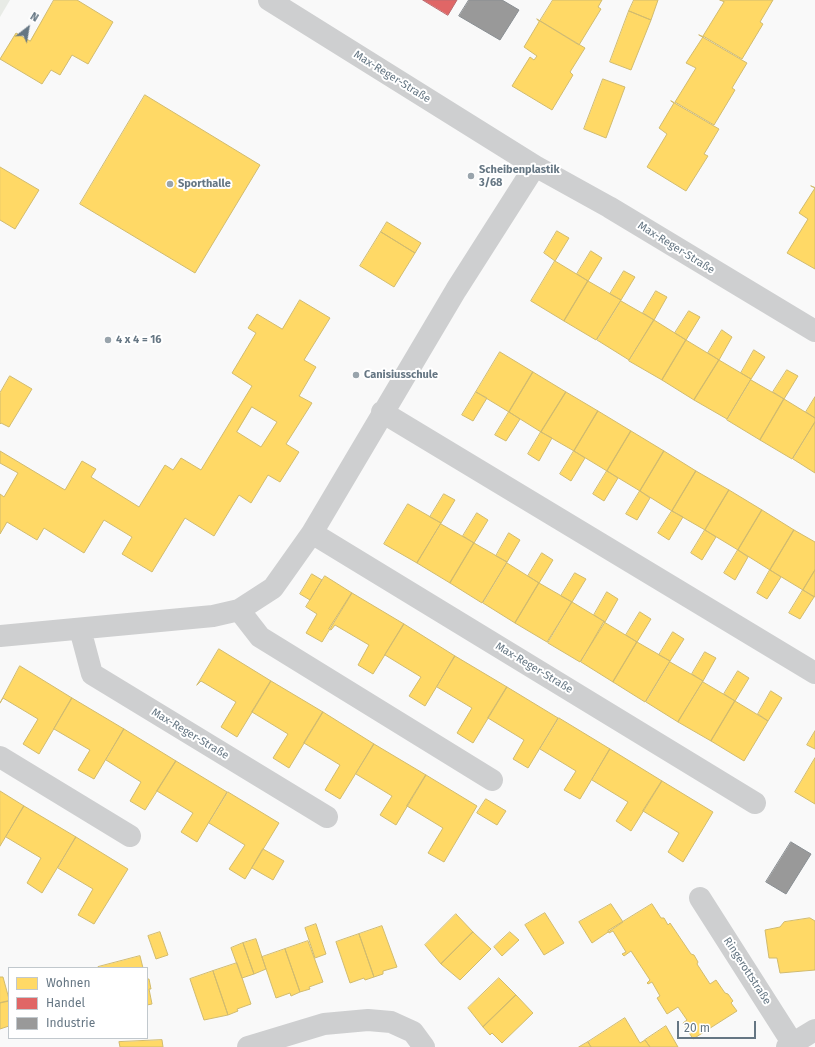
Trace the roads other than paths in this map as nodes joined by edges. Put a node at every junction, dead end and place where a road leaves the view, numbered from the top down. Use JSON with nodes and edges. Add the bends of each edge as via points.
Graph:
{"nodes":[{"id":1,"x":269,"y":0,"type":"edge"},
{"id":2,"x":535,"y":166,"type":"junction"},
{"id":3,"x":815,"y":332,"type":"edge"},
{"id":4,"x":382,"y":412,"type":"junction"},
{"id":5,"x":312,"y":533,"type":"junction"},
{"id":6,"x":239,"y":610,"type":"junction"},
{"id":7,"x":80,"y":630,"type":"junction"},
{"id":8,"x":0,"y":636,"type":"edge"},
{"id":9,"x":815,"y":673,"type":"edge"},
{"id":10,"x":0,"y":757,"type":"edge"},
{"id":11,"x":492,"y":780,"type":"dead end"},
{"id":12,"x":755,"y":803,"type":"dead end"},
{"id":13,"x":327,"y":817,"type":"dead end"},
{"id":14,"x":130,"y":836,"type":"dead end"},
{"id":15,"x":700,"y":898,"type":"dead end"},
{"id":16,"x":815,"y":1030,"type":"edge"},
{"id":17,"x":790,"y":1045,"type":"edge"},
{"id":18,"x":248,"y":1047,"type":"edge"},
{"id":19,"x":424,"y":1047,"type":"edge"}],
"edges":[{"from":1,"to":2,"type":"street","name":"Max-Reger-Straße"},
{"from":2,"to":3,"type":"street","name":"Max-Reger-Straße","via":[[609,206]]},
{"from":2,"to":4,"type":"street"},
{"from":4,"to":5,"type":"street"},
{"from":4,"to":9,"type":"street"},
{"from":5,"to":6,"type":"street","via":[[273,588]]},
{"from":5,"to":12,"type":"street","name":"Max-Reger-Straße"},
{"from":6,"to":7,"type":"street","via":[[213,616]]},
{"from":6,"to":11,"type":"street","via":[[260,637]]},
{"from":7,"to":8,"type":"street"},
{"from":7,"to":13,"type":"street","name":"Max-Reger-Straße","via":[[92,674]]},
{"from":10,"to":14,"type":"street"},
{"from":15,"to":17,"type":"street","name":"Ringerottstraße"},
{"from":16,"to":17,"type":"street","name":"Ringerottstraße"},
{"from":18,"to":19,"type":"street","via":[[324,1024],[368,1020],[391,1022],[413,1032]]}]}
